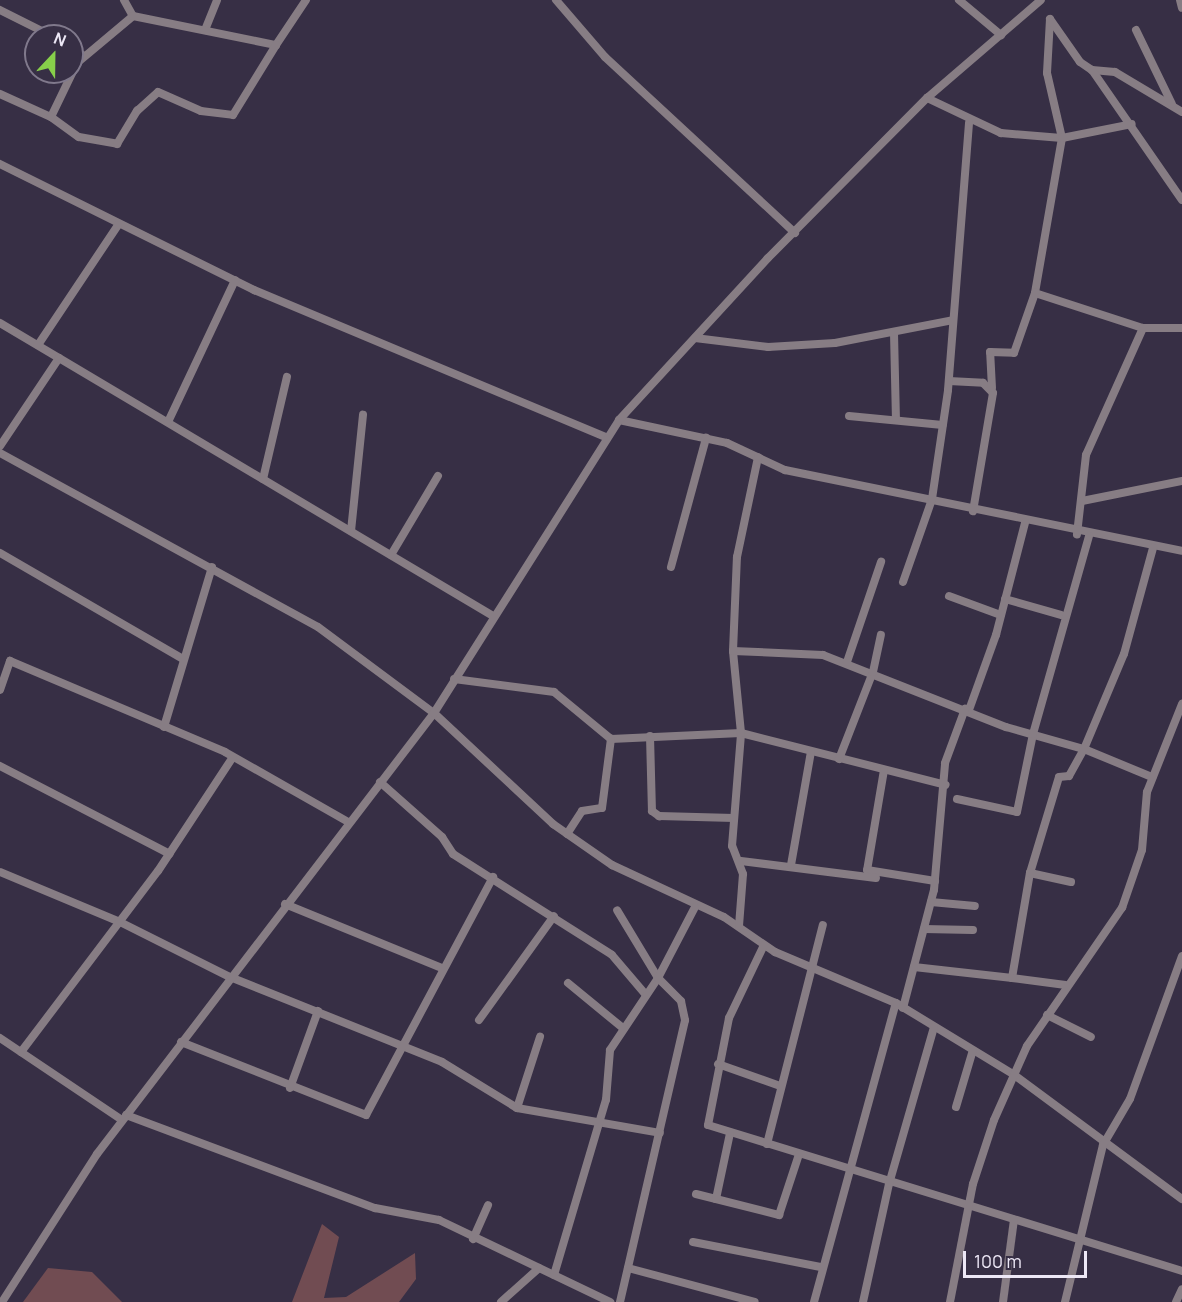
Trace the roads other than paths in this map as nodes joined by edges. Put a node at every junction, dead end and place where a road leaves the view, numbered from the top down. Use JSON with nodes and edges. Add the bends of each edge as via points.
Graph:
{"nodes":[{"id":1,"x":124,"y":0,"type":"edge"},
{"id":2,"x":217,"y":0,"type":"edge"},
{"id":3,"x":306,"y":0,"type":"edge"},
{"id":4,"x":556,"y":0,"type":"edge"},
{"id":5,"x":959,"y":0,"type":"edge"},
{"id":6,"x":1041,"y":0,"type":"edge"},
{"id":7,"x":1180,"y":0,"type":"edge"},
{"id":8,"x":1182,"y":8,"type":"edge"},
{"id":9,"x":0,"y":10,"type":"edge"},
{"id":10,"x":133,"y":16,"type":"junction"},
{"id":11,"x":28,"y":24,"type":"edge"},
{"id":12,"x":205,"y":30,"type":"junction"},
{"id":13,"x":1136,"y":30,"type":"dead end"},
{"id":14,"x":1001,"y":35,"type":"junction"},
{"id":15,"x":276,"y":45,"type":"junction"},
{"id":16,"x":84,"y":56,"type":"edge"},
{"id":17,"x":1092,"y":70,"type":"junction"},
{"id":18,"x":69,"y":84,"type":"edge"},
{"id":19,"x":0,"y":94,"type":"edge"},
{"id":20,"x":927,"y":98,"type":"junction"},
{"id":21,"x":1172,"y":105,"type":"junction"},
{"id":22,"x":1182,"y":112,"type":"edge"},
{"id":23,"x":51,"y":117,"type":"junction"},
{"id":24,"x":969,"y":123,"type":"junction"},
{"id":25,"x":1132,"y":124,"type":"junction"},
{"id":26,"x":1062,"y":138,"type":"junction"},
{"id":27,"x":0,"y":164,"type":"edge"},
{"id":28,"x":1182,"y":200,"type":"edge"},
{"id":29,"x":118,"y":225,"type":"junction"},
{"id":30,"x":795,"y":233,"type":"junction"},
{"id":31,"x":235,"y":280,"type":"junction"},
{"id":32,"x":1035,"y":293,"type":"junction"},
{"id":33,"x":953,"y":320,"type":"junction"},
{"id":34,"x":0,"y":323,"type":"edge"},
{"id":35,"x":1143,"y":328,"type":"junction"},
{"id":36,"x":1182,"y":328,"type":"edge"},
{"id":37,"x":894,"y":333,"type":"junction"},
{"id":38,"x":695,"y":338,"type":"junction"},
{"id":39,"x":38,"y":345,"type":"junction"},
{"id":40,"x":59,"y":358,"type":"junction"},
{"id":41,"x":287,"y":377,"type":"dead end"},
{"id":42,"x":949,"y":381,"type":"junction"},
{"id":43,"x":992,"y":388,"type":"junction"},
{"id":44,"x":363,"y":415,"type":"dead end"},
{"id":45,"x":849,"y":416,"type":"dead end"},
{"id":46,"x":619,"y":420,"type":"junction"},
{"id":47,"x":896,"y":420,"type":"junction"},
{"id":48,"x":168,"y":422,"type":"junction"},
{"id":49,"x":943,"y":425,"type":"junction"},
{"id":50,"x":607,"y":438,"type":"junction"},
{"id":51,"x":706,"y":438,"type":"junction"},
{"id":52,"x":0,"y":446,"type":"edge"},
{"id":53,"x":0,"y":453,"type":"edge"},
{"id":54,"x":758,"y":457,"type":"junction"},
{"id":55,"x":438,"y":476,"type":"dead end"},
{"id":56,"x":263,"y":479,"type":"junction"},
{"id":57,"x":1182,"y":481,"type":"edge"},
{"id":58,"x":932,"y":499,"type":"junction"},
{"id":59,"x":1082,"y":501,"type":"junction"},
{"id":60,"x":973,"y":510,"type":"junction"},
{"id":61,"x":1025,"y":523,"type":"junction"},
{"id":62,"x":351,"y":531,"type":"junction"},
{"id":63,"x":1077,"y":534,"type":"junction"},
{"id":64,"x":1089,"y":536,"type":"junction"},
{"id":65,"x":1153,"y":548,"type":"junction"},
{"id":66,"x":1182,"y":551,"type":"edge"},
{"id":67,"x":0,"y":553,"type":"edge"},
{"id":68,"x":391,"y":555,"type":"junction"},
{"id":69,"x":881,"y":562,"type":"dead end"},
{"id":70,"x":212,"y":567,"type":"junction"},
{"id":71,"x":671,"y":567,"type":"dead end"},
{"id":72,"x":903,"y":582,"type":"dead end"},
{"id":73,"x":949,"y":596,"type":"dead end"},
{"id":74,"x":1005,"y":599,"type":"junction"},
{"id":75,"x":1001,"y":615,"type":"junction"},
{"id":76,"x":1061,"y":615,"type":"dead end"},
{"id":77,"x":493,"y":616,"type":"junction"},
{"id":78,"x":881,"y":635,"type":"dead end"},
{"id":79,"x":733,"y":651,"type":"junction"},
{"id":80,"x":183,"y":659,"type":"junction"},
{"id":81,"x":847,"y":662,"type":"junction"},
{"id":82,"x":873,"y":672,"type":"junction"},
{"id":83,"x":454,"y":679,"type":"junction"},
{"id":84,"x":0,"y":690,"type":"edge"},
{"id":85,"x":1182,"y":704,"type":"edge"},
{"id":86,"x":967,"y":710,"type":"junction"},
{"id":87,"x":434,"y":713,"type":"junction"},
{"id":88,"x":164,"y":727,"type":"junction"},
{"id":89,"x":741,"y":733,"type":"junction"},
{"id":90,"x":1033,"y":734,"type":"junction"},
{"id":91,"x":650,"y":736,"type":"junction"},
{"id":92,"x":611,"y":739,"type":"junction"},
{"id":93,"x":1084,"y":749,"type":"junction"},
{"id":94,"x":811,"y":752,"type":"junction"},
{"id":95,"x":233,"y":757,"type":"junction"},
{"id":96,"x":839,"y":759,"type":"junction"},
{"id":97,"x":0,"y":765,"type":"edge"},
{"id":98,"x":884,"y":770,"type":"junction"},
{"id":99,"x":1152,"y":777,"type":"junction"},
{"id":100,"x":380,"y":782,"type":"junction"},
{"id":101,"x":946,"y":785,"type":"junction"},
{"id":102,"x":957,"y":799,"type":"dead end"},
{"id":103,"x":734,"y":818,"type":"junction"},
{"id":104,"x":348,"y":822,"type":"junction"},
{"id":105,"x":567,"y":834,"type":"junction"},
{"id":106,"x":170,"y":854,"type":"junction"},
{"id":107,"x":741,"y":861,"type":"junction"},
{"id":108,"x":791,"y":866,"type":"junction"},
{"id":109,"x":0,"y":872,"type":"edge"},
{"id":110,"x":1030,"y":873,"type":"junction"},
{"id":111,"x":493,"y":878,"type":"junction"},
{"id":112,"x":877,"y":878,"type":"dead end"},
{"id":113,"x":935,"y":880,"type":"junction"},
{"id":114,"x":1071,"y":882,"type":"dead end"},
{"id":115,"x":285,"y":903,"type":"junction"},
{"id":116,"x":931,"y":903,"type":"junction"},
{"id":117,"x":975,"y":906,"type":"dead end"},
{"id":118,"x":695,"y":907,"type":"junction"},
{"id":119,"x":617,"y":910,"type":"dead end"},
{"id":120,"x":554,"y":916,"type":"junction"},
{"id":121,"x":120,"y":922,"type":"junction"},
{"id":122,"x":823,"y":925,"type":"dead end"},
{"id":123,"x":738,"y":926,"type":"junction"},
{"id":124,"x":924,"y":929,"type":"junction"},
{"id":125,"x":973,"y":930,"type":"dead end"},
{"id":126,"x":764,"y":945,"type":"junction"},
{"id":127,"x":1182,"y":956,"type":"edge"},
{"id":128,"x":914,"y":967,"type":"junction"},
{"id":129,"x":442,"y":968,"type":"junction"},
{"id":130,"x":811,"y":969,"type":"junction"},
{"id":131,"x":230,"y":977,"type":"junction"},
{"id":132,"x":658,"y":978,"type":"junction"},
{"id":133,"x":1012,"y":978,"type":"junction"},
{"id":134,"x":568,"y":983,"type":"dead end"},
{"id":135,"x":1066,"y":985,"type":"junction"},
{"id":136,"x":646,"y":995,"type":"junction"},
{"id":137,"x":899,"y":1005,"type":"junction"},
{"id":138,"x":318,"y":1011,"type":"junction"},
{"id":139,"x":1047,"y":1015,"type":"junction"},
{"id":140,"x":479,"y":1020,"type":"dead end"},
{"id":141,"x":934,"y":1027,"type":"junction"},
{"id":142,"x":624,"y":1029,"type":"junction"},
{"id":143,"x":540,"y":1037,"type":"dead end"},
{"id":144,"x":1090,"y":1037,"type":"dead end"},
{"id":145,"x":0,"y":1038,"type":"edge"},
{"id":146,"x":181,"y":1042,"type":"junction"},
{"id":147,"x":402,"y":1044,"type":"junction"},
{"id":148,"x":973,"y":1050,"type":"junction"},
{"id":149,"x":21,"y":1052,"type":"junction"},
{"id":150,"x":718,"y":1064,"type":"junction"},
{"id":151,"x":1013,"y":1074,"type":"junction"},
{"id":152,"x":780,"y":1086,"type":"junction"},
{"id":153,"x":290,"y":1088,"type":"junction"},
{"id":154,"x":956,"y":1107,"type":"dead end"},
{"id":155,"x":517,"y":1108,"type":"junction"},
{"id":156,"x":124,"y":1118,"type":"junction"},
{"id":157,"x":597,"y":1126,"type":"junction"},
{"id":158,"x":660,"y":1133,"type":"junction"},
{"id":159,"x":730,"y":1133,"type":"junction"},
{"id":160,"x":767,"y":1144,"type":"junction"},
{"id":161,"x":1103,"y":1145,"type":"junction"},
{"id":162,"x":799,"y":1154,"type":"junction"},
{"id":163,"x":848,"y":1169,"type":"junction"},
{"id":164,"x":889,"y":1184,"type":"junction"},
{"id":165,"x":696,"y":1194,"type":"dead end"},
{"id":166,"x":716,"y":1199,"type":"junction"},
{"id":167,"x":1182,"y":1199,"type":"edge"},
{"id":168,"x":488,"y":1205,"type":"dead end"},
{"id":169,"x":968,"y":1207,"type":"junction"},
{"id":170,"x":1014,"y":1220,"type":"junction"},
{"id":171,"x":473,"y":1239,"type":"junction"},
{"id":172,"x":1081,"y":1239,"type":"junction"},
{"id":173,"x":693,"y":1242,"type":"dead end"},
{"id":174,"x":821,"y":1267,"type":"junction"},
{"id":175,"x":539,"y":1268,"type":"junction"},
{"id":176,"x":628,"y":1268,"type":"junction"},
{"id":177,"x":1182,"y":1271,"type":"edge"},
{"id":178,"x":554,"y":1275,"type":"junction"},
{"id":179,"x":1182,"y":1288,"type":"edge"},
{"id":180,"x":2,"y":1302,"type":"edge"},
{"id":181,"x":501,"y":1302,"type":"edge"},
{"id":182,"x":610,"y":1302,"type":"edge"},
{"id":183,"x":620,"y":1302,"type":"edge"},
{"id":184,"x":755,"y":1302,"type":"edge"},
{"id":185,"x":814,"y":1302,"type":"edge"},
{"id":186,"x":863,"y":1302,"type":"edge"},
{"id":187,"x":950,"y":1302,"type":"edge"},
{"id":188,"x":1003,"y":1302,"type":"edge"},
{"id":189,"x":1065,"y":1302,"type":"edge"},
{"id":190,"x":1176,"y":1302,"type":"edge"}],
"edges":[{"from":1,"to":10,"type":"street"},
{"from":2,"to":12,"type":"street"},
{"from":3,"to":15,"type":"street"},
{"from":4,"to":30,"type":"street","via":[[605,57]]},
{"from":5,"to":14,"type":"street"},
{"from":6,"to":14,"type":"street"},
{"from":7,"to":8,"type":"street"},
{"from":9,"to":11,"type":"street"},
{"from":10,"to":12,"type":"street"},
{"from":10,"to":16,"type":"street"},
{"from":12,"to":15,"type":"street"},
{"from":13,"to":21,"type":"street"},
{"from":14,"to":20,"type":"street"},
{"from":15,"to":23,"type":"street","via":[[233,115],[201,111],[158,92],[137,111],[117,144],[78,137]]},
{"from":17,"to":21,"type":"street","via":[[1115,72]]},
{"from":17,"to":25,"type":"street"},
{"from":17,"to":26,"type":"street","via":[[1071,52],[1050,19],[1047,73]]},
{"from":18,"to":23,"type":"street"},
{"from":19,"to":23,"type":"street"},
{"from":20,"to":24,"type":"street"},
{"from":20,"to":30,"type":"street"},
{"from":21,"to":22,"type":"street"},
{"from":24,"to":26,"type":"street","via":[[1001,133]]},
{"from":24,"to":33,"type":"street"},
{"from":25,"to":26,"type":"street"},
{"from":25,"to":28,"type":"street"},
{"from":26,"to":32,"type":"street"},
{"from":27,"to":29,"type":"street"},
{"from":29,"to":31,"type":"street"},
{"from":29,"to":39,"type":"street"},
{"from":30,"to":38,"type":"street"},
{"from":31,"to":48,"type":"street"},
{"from":31,"to":50,"type":"street"},
{"from":32,"to":35,"type":"street"},
{"from":32,"to":43,"type":"street","via":[[1014,352],[990,352]]},
{"from":33,"to":37,"type":"street"},
{"from":33,"to":42,"type":"street"},
{"from":34,"to":39,"type":"street"},
{"from":35,"to":36,"type":"street"},
{"from":35,"to":59,"type":"street","via":[[1096,426],[1086,455]]},
{"from":37,"to":38,"type":"street","via":[[768,347]]},
{"from":37,"to":47,"type":"street"},
{"from":38,"to":46,"type":"street"},
{"from":39,"to":40,"type":"street"},
{"from":40,"to":48,"type":"street"},
{"from":40,"to":52,"type":"street"},
{"from":41,"to":56,"type":"street"},
{"from":42,"to":43,"type":"street"},
{"from":42,"to":49,"type":"street"},
{"from":43,"to":60,"type":"street","via":[[993,414]]},
{"from":44,"to":62,"type":"street"},
{"from":45,"to":47,"type":"street"},
{"from":46,"to":50,"type":"street"},
{"from":46,"to":51,"type":"street"},
{"from":47,"to":49,"type":"street"},
{"from":48,"to":56,"type":"street"},
{"from":49,"to":58,"type":"street"},
{"from":50,"to":77,"type":"street"},
{"from":51,"to":54,"type":"street"},
{"from":51,"to":71,"type":"street"},
{"from":53,"to":70,"type":"street"},
{"from":54,"to":58,"type":"street","via":[[785,470]]},
{"from":54,"to":79,"type":"street","via":[[737,557]]},
{"from":55,"to":68,"type":"street"},
{"from":56,"to":62,"type":"street"},
{"from":57,"to":59,"type":"street"},
{"from":58,"to":60,"type":"street"},
{"from":58,"to":72,"type":"street"},
{"from":59,"to":63,"type":"street"},
{"from":60,"to":61,"type":"street"},
{"from":61,"to":63,"type":"street"},
{"from":61,"to":74,"type":"street"},
{"from":62,"to":68,"type":"street"},
{"from":63,"to":64,"type":"street"},
{"from":64,"to":65,"type":"street"},
{"from":64,"to":90,"type":"street"},
{"from":65,"to":66,"type":"street"},
{"from":65,"to":93,"type":"street","via":[[1124,654]]},
{"from":67,"to":80,"type":"street"},
{"from":68,"to":77,"type":"street"},
{"from":69,"to":81,"type":"street"},
{"from":70,"to":80,"type":"street"},
{"from":70,"to":87,"type":"street","via":[[318,627]]},
{"from":73,"to":75,"type":"street"},
{"from":74,"to":75,"type":"street"},
{"from":74,"to":76,"type":"street"},
{"from":75,"to":86,"type":"street"},
{"from":77,"to":83,"type":"street"},
{"from":78,"to":82,"type":"street"},
{"from":79,"to":81,"type":"street","via":[[823,655]]},
{"from":79,"to":89,"type":"street"},
{"from":80,"to":88,"type":"street"},
{"from":81,"to":82,"type":"street"},
{"from":82,"to":86,"type":"street"},
{"from":82,"to":96,"type":"street"},
{"from":83,"to":87,"type":"street"},
{"from":83,"to":92,"type":"street","via":[[554,692]]},
{"from":84,"to":88,"type":"street","via":[[10,662]]},
{"from":85,"to":99,"type":"street"},
{"from":86,"to":90,"type":"street"},
{"from":86,"to":101,"type":"street","via":[[945,763]]},
{"from":87,"to":100,"type":"street"},
{"from":87,"to":105,"type":"street"},
{"from":88,"to":95,"type":"street"},
{"from":89,"to":91,"type":"street"},
{"from":89,"to":94,"type":"street"},
{"from":89,"to":103,"type":"street"},
{"from":90,"to":93,"type":"street"},
{"from":90,"to":102,"type":"street","via":[[1014,815]]},
{"from":91,"to":92,"type":"street"},
{"from":91,"to":103,"type":"street","via":[[652,811],[659,816]]},
{"from":92,"to":105,"type":"street","via":[[602,808],[582,811]]},
{"from":93,"to":99,"type":"street"},
{"from":93,"to":110,"type":"street","via":[[1069,776],[1059,777]]},
{"from":94,"to":96,"type":"street"},
{"from":94,"to":108,"type":"street"},
{"from":95,"to":104,"type":"street"},
{"from":95,"to":106,"type":"street"},
{"from":96,"to":98,"type":"street"},
{"from":97,"to":106,"type":"street"},
{"from":98,"to":101,"type":"street"},
{"from":98,"to":113,"type":"street","via":[[867,870]]},
{"from":99,"to":135,"type":"street","via":[[1142,850],[1122,908]]},
{"from":100,"to":104,"type":"street"},
{"from":100,"to":111,"type":"street","via":[[442,837],[453,854]]},
{"from":101,"to":113,"type":"street"},
{"from":103,"to":107,"type":"street","via":[[732,846]]},
{"from":104,"to":115,"type":"street"},
{"from":105,"to":118,"type":"street","via":[[612,865]]},
{"from":106,"to":121,"type":"street"},
{"from":107,"to":108,"type":"street"},
{"from":107,"to":123,"type":"street"},
{"from":108,"to":112,"type":"street"},
{"from":109,"to":121,"type":"street"},
{"from":110,"to":114,"type":"street"},
{"from":110,"to":133,"type":"street"},
{"from":111,"to":120,"type":"street"},
{"from":111,"to":129,"type":"street"},
{"from":113,"to":116,"type":"street"},
{"from":115,"to":129,"type":"street"},
{"from":115,"to":131,"type":"street"},
{"from":116,"to":117,"type":"street"},
{"from":116,"to":124,"type":"street"},
{"from":118,"to":123,"type":"street"},
{"from":118,"to":132,"type":"street"},
{"from":119,"to":132,"type":"street"},
{"from":120,"to":136,"type":"street","via":[[612,954]]},
{"from":120,"to":140,"type":"street"},
{"from":121,"to":131,"type":"street"},
{"from":121,"to":149,"type":"street"},
{"from":122,"to":130,"type":"street"},
{"from":123,"to":126,"type":"street"},
{"from":124,"to":125,"type":"street"},
{"from":124,"to":128,"type":"street"},
{"from":126,"to":130,"type":"street"},
{"from":126,"to":150,"type":"street","via":[[729,1018]]},
{"from":127,"to":161,"type":"street","via":[[1130,1099]]},
{"from":128,"to":133,"type":"street"},
{"from":128,"to":137,"type":"street"},
{"from":129,"to":147,"type":"street"},
{"from":130,"to":137,"type":"street"},
{"from":130,"to":152,"type":"street"},
{"from":131,"to":138,"type":"street"},
{"from":131,"to":146,"type":"street"},
{"from":132,"to":136,"type":"street"},
{"from":132,"to":158,"type":"street","via":[[681,1001],[685,1020]]},
{"from":133,"to":135,"type":"street"},
{"from":134,"to":142,"type":"street"},
{"from":135,"to":139,"type":"street"},
{"from":136,"to":142,"type":"street"},
{"from":137,"to":141,"type":"street"},
{"from":137,"to":163,"type":"street"},
{"from":138,"to":147,"type":"street"},
{"from":138,"to":153,"type":"street"},
{"from":139,"to":144,"type":"street"},
{"from":139,"to":151,"type":"street"},
{"from":141,"to":148,"type":"street"},
{"from":141,"to":164,"type":"street"},
{"from":142,"to":157,"type":"street","via":[[608,1057],[609,1084]]},
{"from":143,"to":155,"type":"street"},
{"from":145,"to":149,"type":"street"},
{"from":146,"to":153,"type":"street"},
{"from":146,"to":156,"type":"street"},
{"from":147,"to":153,"type":"street","via":[[366,1115]]},
{"from":147,"to":155,"type":"street"},
{"from":148,"to":151,"type":"street"},
{"from":148,"to":154,"type":"street"},
{"from":149,"to":156,"type":"street"},
{"from":150,"to":152,"type":"street"},
{"from":150,"to":159,"type":"street","via":[[708,1125]]},
{"from":151,"to":161,"type":"street"},
{"from":151,"to":169,"type":"street"},
{"from":152,"to":160,"type":"street"},
{"from":155,"to":157,"type":"street"},
{"from":156,"to":171,"type":"street","via":[[375,1208],[439,1220]]},
{"from":156,"to":180,"type":"street"},
{"from":157,"to":158,"type":"street"},
{"from":157,"to":178,"type":"street"},
{"from":158,"to":176,"type":"street"},
{"from":159,"to":160,"type":"street"},
{"from":159,"to":166,"type":"street"},
{"from":160,"to":162,"type":"street"},
{"from":161,"to":167,"type":"street"},
{"from":161,"to":172,"type":"street"},
{"from":162,"to":163,"type":"street"},
{"from":162,"to":166,"type":"street","via":[[779,1215]]},
{"from":163,"to":164,"type":"street"},
{"from":163,"to":174,"type":"street"},
{"from":164,"to":169,"type":"street"},
{"from":164,"to":186,"type":"street"},
{"from":165,"to":166,"type":"street"},
{"from":168,"to":171,"type":"street"},
{"from":169,"to":170,"type":"street"},
{"from":169,"to":187,"type":"street"},
{"from":170,"to":172,"type":"street"},
{"from":170,"to":188,"type":"street"},
{"from":171,"to":175,"type":"street"},
{"from":172,"to":177,"type":"street"},
{"from":172,"to":189,"type":"street"},
{"from":173,"to":174,"type":"street"},
{"from":174,"to":185,"type":"street"},
{"from":175,"to":178,"type":"street"},
{"from":175,"to":181,"type":"street"},
{"from":176,"to":183,"type":"street"},
{"from":176,"to":184,"type":"street"},
{"from":178,"to":182,"type":"street"},
{"from":179,"to":190,"type":"street"}]}
